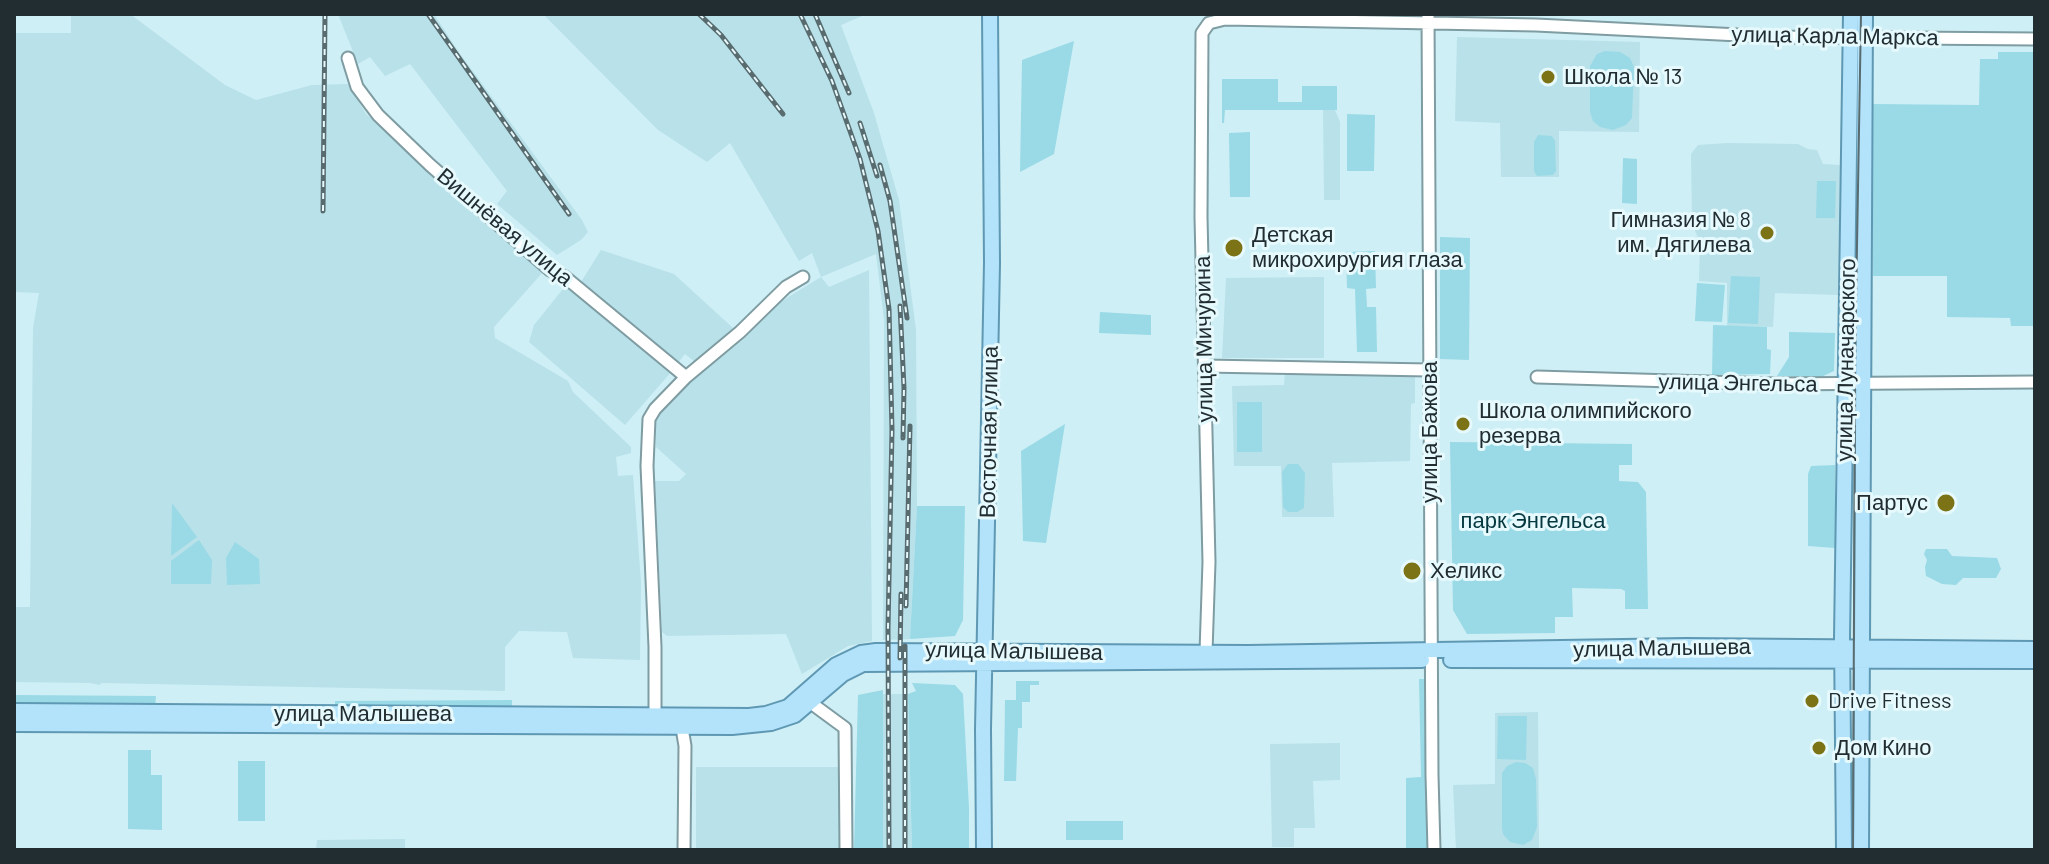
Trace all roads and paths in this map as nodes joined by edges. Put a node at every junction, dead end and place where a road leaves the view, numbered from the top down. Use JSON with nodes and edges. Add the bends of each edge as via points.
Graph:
{"nodes":[{"id":1,"x":990,"y":14,"type":"edge"},
{"id":2,"x":1851,"y":14,"type":"edge"},
{"id":3,"x":1865,"y":14,"type":"edge"},
{"id":4,"x":1428,"y":18,"type":"edge"},
{"id":5,"x":1205,"y":27,"type":"joint"},
{"id":6,"x":1858,"y":38,"type":"junction"},
{"id":7,"x":2035,"y":39,"type":"edge"},
{"id":8,"x":348,"y":58,"type":"dead end"},
{"id":9,"x":803,"y":277,"type":"dead end"},
{"id":10,"x":1205,"y":366,"type":"junction"},
{"id":11,"x":1429,"y":370,"type":"junction"},
{"id":12,"x":686,"y":377,"type":"junction"},
{"id":13,"x":1537,"y":377,"type":"dead end"},
{"id":14,"x":2035,"y":382,"type":"edge"},
{"id":15,"x":1845,"y":384,"type":"junction"},
{"id":16,"x":1863,"y":385,"type":"junction"},
{"id":17,"x":2035,"y":649,"type":"edge"},
{"id":18,"x":1206,"y":652,"type":"junction"},
{"id":19,"x":1843,"y":653,"type":"junction"},
{"id":20,"x":1860,"y":654,"type":"junction"},
{"id":21,"x":985,"y":656,"type":"junction"},
{"id":22,"x":1432,"y":656,"type":"junction"},
{"id":23,"x":2035,"y":661,"type":"edge"},
{"id":24,"x":811,"y":703,"type":"junction"},
{"id":25,"x":14,"y":711,"type":"edge"},
{"id":26,"x":660,"y":720,"type":"junction"},
{"id":27,"x":14,"y":724,"type":"edge"},
{"id":28,"x":682,"y":728,"type":"junction"},
{"id":29,"x":684,"y":850,"type":"edge"},
{"id":30,"x":846,"y":850,"type":"edge"},
{"id":31,"x":984,"y":850,"type":"edge"},
{"id":32,"x":1434,"y":850,"type":"edge"},
{"id":33,"x":1844,"y":850,"type":"edge"},
{"id":34,"x":1861,"y":850,"type":"edge"}],
"edges":[{"from":1,"to":21,"type":"main road","name":"Восточная улица"},
{"from":2,"to":6,"type":"main road","name":"улица Луначарского"},
{"from":3,"to":6,"type":"main road","name":"улица Луначарского"},
{"from":4,"to":5,"type":"street","name":"улица Карла Маркса","via":[[1225,19]]},
{"from":4,"to":6,"type":"street","name":"улица Карла Маркса"},
{"from":4,"to":11,"type":"street","name":"улица Бажова"},
{"from":5,"to":10,"type":"street","name":"улица Мичурина"},
{"from":6,"to":7,"type":"street","name":"улица Карла Маркса"},
{"from":6,"to":15,"type":"main road","name":"улица Луначарского"},
{"from":6,"to":16,"type":"main road","name":"улица Луначарского"},
{"from":8,"to":12,"type":"street","name":"Вишнёвая улица","via":[[357,87],[378,115],[430,165],[550,270]]},
{"from":9,"to":12,"type":"street"},
{"from":10,"to":11,"type":"street"},
{"from":10,"to":18,"type":"street","name":"улица Мичурина"},
{"from":11,"to":22,"type":"street","name":"улица Бажова"},
{"from":12,"to":26,"type":"street","via":[[655,409],[647,428]]},
{"from":13,"to":15,"type":"street","name":"улица Энгельса"},
{"from":14,"to":16,"type":"street","name":"улица Энгельса"},
{"from":15,"to":16,"type":"street","name":"улица Энгельса"},
{"from":15,"to":19,"type":"main road","name":"улица Луначарского"},
{"from":16,"to":20,"type":"main road","name":"улица Луначарского"},
{"from":17,"to":20,"type":"main road","name":"улица Малышева"},
{"from":18,"to":21,"type":"main road","name":"улица Малышева"},
{"from":18,"to":22,"type":"main road","name":"улица Малышева"},
{"from":19,"to":20,"type":"main road","name":"улица Малышева"},
{"from":19,"to":22,"type":"main road","name":"улица Малышева","via":[[1642,646]]},
{"from":19,"to":33,"type":"main road","name":"улица Луначарского"},
{"from":20,"to":23,"type":"main road","name":"улица Малышева"},
{"from":20,"to":34,"type":"main road","name":"улица Луначарского"},
{"from":21,"to":22,"type":"main road","name":"улица Малышева","via":[[1102,664]]},
{"from":21,"to":24,"type":"main road","name":"улица Малышева","via":[[863,664]]},
{"from":21,"to":26,"type":"main road","name":"улица Малышева","via":[[861,653],[836,665],[795,703],[778,711]]},
{"from":21,"to":31,"type":"main road","name":"Восточная улица"},
{"from":22,"to":32,"type":"street","name":"улица Бажова"},
{"from":24,"to":28,"type":"main road","name":"улица Малышева","via":[[771,723]]},
{"from":24,"to":30,"type":"street","via":[[845,728]]},
{"from":25,"to":26,"type":"main road","name":"улица Малышева"},
{"from":26,"to":27,"type":"main road","name":"улица Малышева"},
{"from":26,"to":28,"type":"main road","name":"улица Малышева"},
{"from":28,"to":29,"type":"street"}]}
